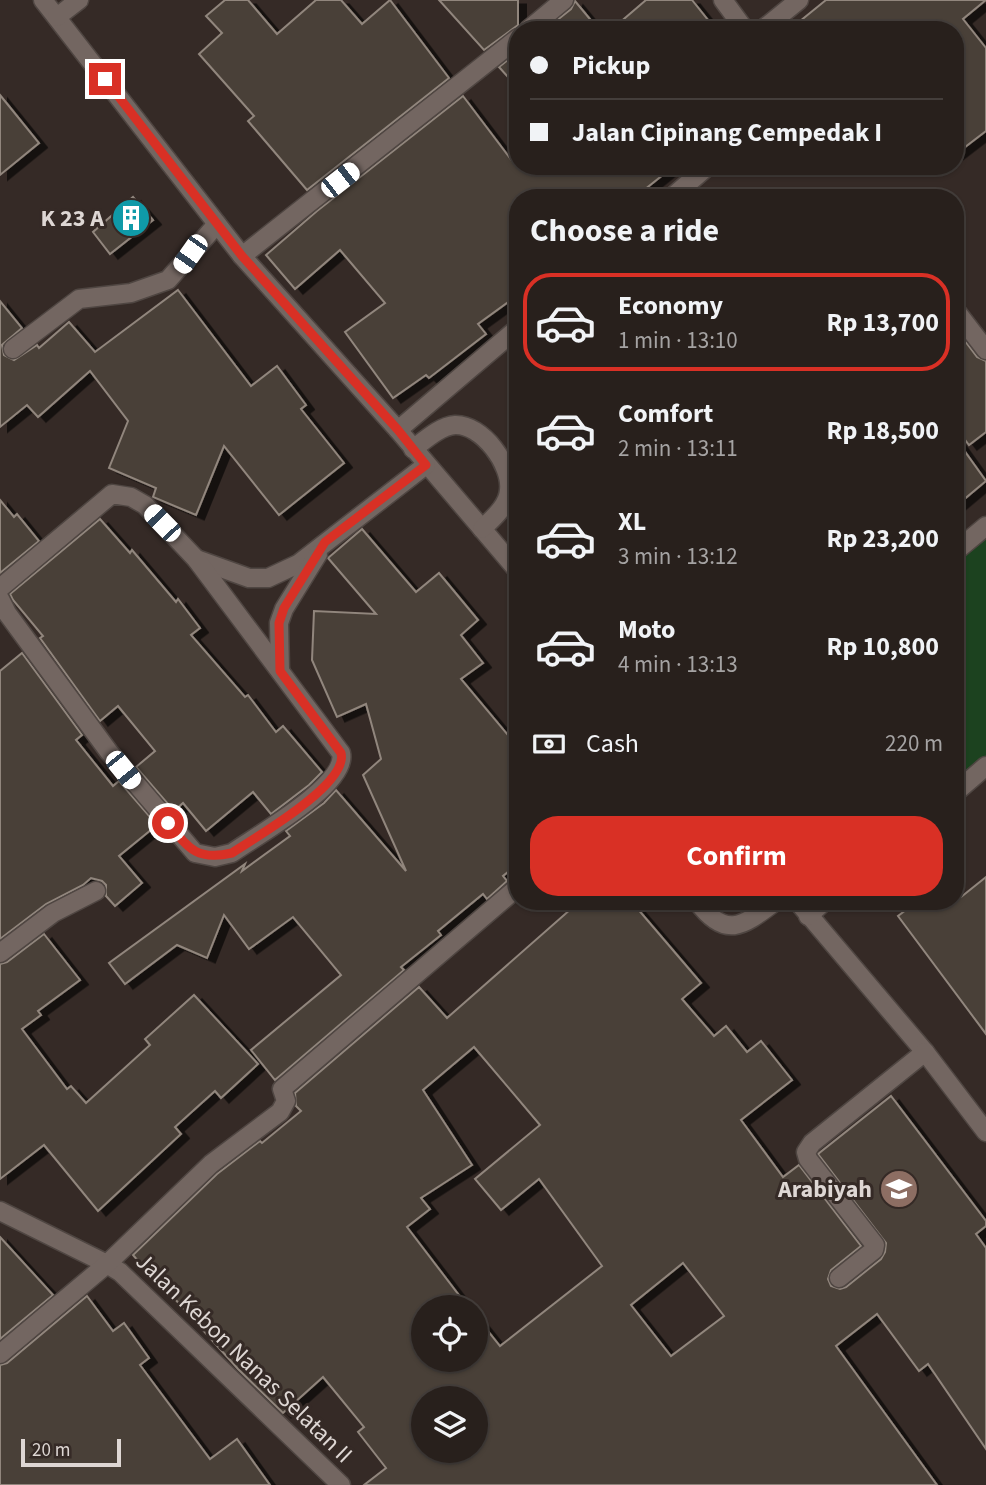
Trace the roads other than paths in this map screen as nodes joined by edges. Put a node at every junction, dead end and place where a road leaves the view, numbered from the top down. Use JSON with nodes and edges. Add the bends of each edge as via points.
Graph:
{"nodes":[{"id":1,"x":43,"y":0,"type":"edge"},
{"id":2,"x":79,"y":0,"type":"edge"},
{"id":3,"x":564,"y":0,"type":"edge"},
{"id":4,"x":723,"y":0,"type":"edge"},
{"id":5,"x":799,"y":0,"type":"edge"},
{"id":6,"x":57,"y":17,"type":"junction"},
{"id":7,"x":539,"y":21,"type":"edge"},
{"id":8,"x":738,"y":21,"type":"edge"},
{"id":9,"x":773,"y":21,"type":"edge"},
{"id":10,"x":509,"y":45,"type":"edge"},
{"id":11,"x":698,"y":175,"type":"edge"},
{"id":12,"x":681,"y":189,"type":"edge"},
{"id":13,"x":217,"y":224,"type":"junction"},
{"id":14,"x":242,"y":256,"type":"junction"},
{"id":15,"x":964,"y":321,"type":"edge"},
{"id":16,"x":509,"y":336,"type":"edge"},
{"id":17,"x":12,"y":349,"type":"dead end"},
{"id":18,"x":986,"y":350,"type":"edge"},
{"id":19,"x":398,"y":430,"type":"junction"},
{"id":20,"x":413,"y":449,"type":"junction"},
{"id":21,"x":426,"y":465,"type":"junction"},
{"id":22,"x":986,"y":526,"type":"edge"},
{"id":23,"x":482,"y":529,"type":"junction"},
{"id":24,"x":325,"y":542,"type":"junction"},
{"id":25,"x":964,"y":544,"type":"edge"},
{"id":26,"x":196,"y":559,"type":"junction"},
{"id":27,"x":509,"y":560,"type":"edge"},
{"id":28,"x":0,"y":588,"type":"edge"},
{"id":29,"x":0,"y":599,"type":"edge"},
{"id":30,"x":280,"y":671,"type":"junction"},
{"id":31,"x":986,"y":766,"type":"edge"},
{"id":32,"x":964,"y":785,"type":"edge"},
{"id":33,"x":96,"y":891,"type":"dead end"},
{"id":34,"x":509,"y":895,"type":"edge"},
{"id":35,"x":705,"y":910,"type":"edge"},
{"id":36,"x":764,"y":910,"type":"edge"},
{"id":37,"x":804,"y":910,"type":"edge"},
{"id":38,"x":815,"y":910,"type":"edge"},
{"id":39,"x":808,"y":916,"type":"junction"},
{"id":40,"x":0,"y":953,"type":"edge"},
{"id":41,"x":925,"y":1052,"type":"junction"},
{"id":42,"x":986,"y":1132,"type":"edge"},
{"id":43,"x":0,"y":1211,"type":"edge"},
{"id":44,"x":107,"y":1264,"type":"junction"},
{"id":45,"x":839,"y":1278,"type":"dead end"},
{"id":46,"x":0,"y":1354,"type":"edge"},
{"id":47,"x":341,"y":1485,"type":"edge"}],
"edges":[{"from":1,"to":6,"type":"street"},
{"from":2,"to":6,"type":"street"},
{"from":3,"to":7,"type":"street"},
{"from":4,"to":8,"type":"street"},
{"from":5,"to":9,"type":"street"},
{"from":6,"to":13,"type":"street"},
{"from":10,"to":14,"type":"street"},
{"from":11,"to":12,"type":"street"},
{"from":13,"to":14,"type":"street"},
{"from":13,"to":17,"type":"street","via":[[168,280],[131,293],[79,299]]},
{"from":14,"to":19,"type":"street"},
{"from":15,"to":18,"type":"street"},
{"from":16,"to":19,"type":"street"},
{"from":19,"to":20,"type":"street"},
{"from":20,"to":21,"type":"street"},
{"from":20,"to":23,"type":"street","via":[[446,427],[457,425],[480,434],[496,451],[509,490],[506,502]]},
{"from":21,"to":23,"type":"street"},
{"from":21,"to":24,"type":"street"},
{"from":22,"to":25,"type":"street"},
{"from":23,"to":27,"type":"street"},
{"from":24,"to":26,"type":"street","via":[[298,564],[268,578],[249,578]]},
{"from":24,"to":30,"type":"street","via":[[284,608],[279,623]]},
{"from":26,"to":28,"type":"street","via":[[145,505],[112,494]]},
{"from":26,"to":30,"type":"street"},
{"from":29,"to":30,"type":"street","via":[[108,752],[195,853],[215,857],[232,853],[320,792],[338,769],[341,753]]},
{"from":31,"to":32,"type":"street"},
{"from":33,"to":40,"type":"street","via":[[53,913]]},
{"from":34,"to":44,"type":"street","via":[[282,1089],[286,1101],[280,1112],[203,1171]]},
{"from":35,"to":36,"type":"street","via":[[716,922],[735,927]]},
{"from":37,"to":39,"type":"street"},
{"from":38,"to":39,"type":"street"},
{"from":39,"to":41,"type":"street"},
{"from":41,"to":42,"type":"street"},
{"from":41,"to":45,"type":"street","via":[[806,1152],[875,1245]]},
{"from":43,"to":44,"type":"street","name":"Jalan Kebon Nanas Selatan II"},
{"from":44,"to":46,"type":"street"},
{"from":44,"to":47,"type":"street","name":"Jalan Kebon Nanas Selatan II"}]}
